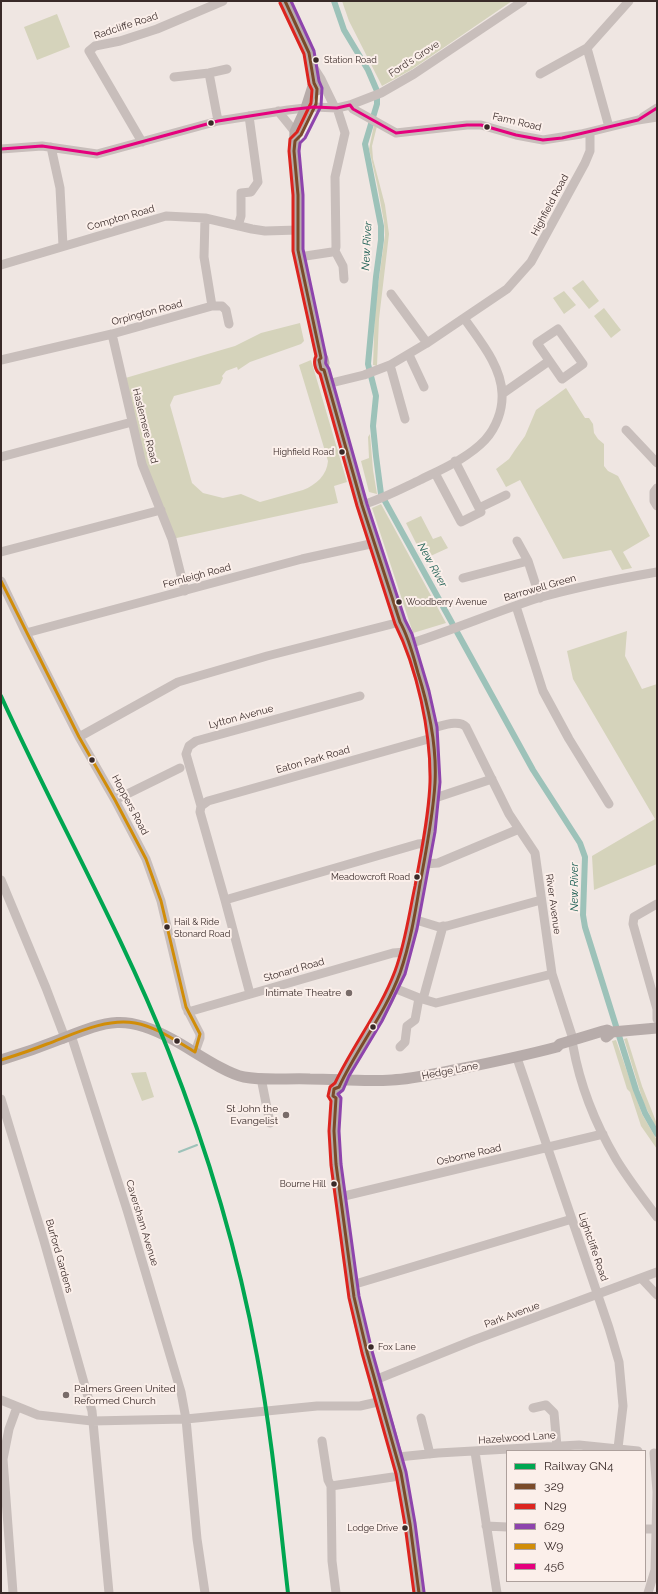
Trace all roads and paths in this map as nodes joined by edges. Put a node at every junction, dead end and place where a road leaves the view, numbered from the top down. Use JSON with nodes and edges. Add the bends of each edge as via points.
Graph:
{"nodes":[{"id":1,"x":222,"y":1,"type":"edge"},
{"id":2,"x":285,"y":1,"type":"edge"},
{"id":3,"x":523,"y":1,"type":"edge"},
{"id":4,"x":629,"y":1,"type":"edge"},
{"id":5,"x":587,"y":48,"type":"junction"},
{"id":6,"x":312,"y":64,"type":"junction"},
{"id":7,"x":227,"y":69,"type":"dead end"},
{"id":8,"x":209,"y":73,"type":"junction"},
{"id":9,"x":540,"y":74,"type":"dead end"},
{"id":10,"x":174,"y":77,"type":"dead end"},
{"id":11,"x":350,"y":105,"type":"junction"},
{"id":12,"x":310,"y":107,"type":"junction"},
{"id":13,"x":336,"y":108,"type":"junction"},
{"id":14,"x":657,"y":108,"type":"edge"},
{"id":15,"x":278,"y":111,"type":"junction"},
{"id":16,"x":249,"y":116,"type":"junction"},
{"id":17,"x":657,"y":117,"type":"edge"},
{"id":18,"x":638,"y":120,"type":"junction"},
{"id":19,"x":218,"y":121,"type":"junction"},
{"id":20,"x":609,"y":127,"type":"junction"},
{"id":21,"x":590,"y":132,"type":"junction"},
{"id":22,"x":295,"y":137,"type":"junction"},
{"id":23,"x":142,"y":142,"type":"junction"},
{"id":24,"x":52,"y":147,"type":"junction"},
{"id":25,"x":1,"y":150,"type":"edge"},
{"id":26,"x":205,"y":218,"type":"junction"},
{"id":27,"x":238,"y":226,"type":"junction"},
{"id":28,"x":298,"y":230,"type":"junction"},
{"id":29,"x":63,"y":246,"type":"junction"},
{"id":30,"x":335,"y":251,"type":"junction"},
{"id":31,"x":299,"y":257,"type":"junction"},
{"id":32,"x":1,"y":264,"type":"edge"},
{"id":33,"x":344,"y":278,"type":"dead end"},
{"id":34,"x":391,"y":294,"type":"dead end"},
{"id":35,"x":212,"y":306,"type":"junction"},
{"id":36,"x":464,"y":318,"type":"junction"},
{"id":37,"x":229,"y":324,"type":"dead end"},
{"id":38,"x":112,"y":334,"type":"junction"},
{"id":39,"x":427,"y":343,"type":"junction"},
{"id":40,"x":409,"y":354,"type":"junction"},
{"id":41,"x":1,"y":360,"type":"edge"},
{"id":42,"x":549,"y":361,"type":"junction"},
{"id":43,"x":390,"y":365,"type":"junction"},
{"id":44,"x":327,"y":384,"type":"junction"},
{"id":45,"x":424,"y":386,"type":"dead end"},
{"id":46,"x":502,"y":394,"type":"junction"},
{"id":47,"x":405,"y":419,"type":"dead end"},
{"id":48,"x":132,"y":422,"type":"junction"},
{"id":49,"x":626,"y":430,"type":"dead end"},
{"id":50,"x":1,"y":456,"type":"edge"},
{"id":51,"x":455,"y":461,"type":"junction"},
{"id":52,"x":657,"y":463,"type":"edge"},
{"id":53,"x":436,"y":473,"type":"junction"},
{"id":54,"x":657,"y":488,"type":"edge"},
{"id":55,"x":506,"y":495,"type":"dead end"},
{"id":56,"x":362,"y":505,"type":"junction"},
{"id":57,"x":657,"y":506,"type":"edge"},
{"id":58,"x":479,"y":508,"type":"junction"},
{"id":59,"x":161,"y":510,"type":"junction"},
{"id":60,"x":517,"y":540,"type":"dead end"},
{"id":61,"x":375,"y":544,"type":"junction"},
{"id":62,"x":1,"y":552,"type":"edge"},
{"id":63,"x":528,"y":561,"type":"junction"},
{"id":64,"x":657,"y":572,"type":"edge"},
{"id":65,"x":463,"y":578,"type":"dead end"},
{"id":66,"x":1,"y":581,"type":"edge"},
{"id":67,"x":184,"y":591,"type":"junction"},
{"id":68,"x":540,"y":598,"type":"junction"},
{"id":69,"x":516,"y":606,"type":"junction"},
{"id":70,"x":400,"y":622,"type":"junction"},
{"id":71,"x":26,"y":633,"type":"junction"},
{"id":72,"x":409,"y":644,"type":"junction"},
{"id":73,"x":360,"y":696,"type":"dead end"},
{"id":74,"x":432,"y":733,"type":"junction"},
{"id":75,"x":79,"y":737,"type":"junction"},
{"id":76,"x":180,"y":768,"type":"dead end"},
{"id":77,"x":492,"y":779,"type":"junction"},
{"id":78,"x":435,"y":798,"type":"junction"},
{"id":79,"x":115,"y":800,"type":"junction"},
{"id":80,"x":609,"y":804,"type":"dead end"},
{"id":81,"x":201,"y":806,"type":"junction"},
{"id":82,"x":519,"y":829,"type":"junction"},
{"id":83,"x":428,"y":843,"type":"junction"},
{"id":84,"x":424,"y":864,"type":"junction"},
{"id":85,"x":1,"y":880,"type":"edge"},
{"id":86,"x":225,"y":900,"type":"junction"},
{"id":87,"x":541,"y":900,"type":"junction"},
{"id":88,"x":657,"y":904,"type":"edge"},
{"id":89,"x":413,"y":919,"type":"junction"},
{"id":90,"x":443,"y":926,"type":"junction"},
{"id":91,"x":406,"y":952,"type":"junction"},
{"id":92,"x":552,"y":974,"type":"junction"},
{"id":93,"x":394,"y":988,"type":"junction"},
{"id":94,"x":247,"y":995,"type":"junction"},
{"id":95,"x":421,"y":999,"type":"junction"},
{"id":96,"x":188,"y":1012,"type":"junction"},
{"id":97,"x":657,"y":1019,"type":"edge"},
{"id":98,"x":657,"y":1028,"type":"edge"},
{"id":99,"x":68,"y":1036,"type":"junction"},
{"id":100,"x":573,"y":1043,"type":"junction"},
{"id":101,"x":400,"y":1047,"type":"dead end"},
{"id":102,"x":195,"y":1052,"type":"junction"},
{"id":103,"x":517,"y":1058,"type":"junction"},
{"id":104,"x":1,"y":1060,"type":"edge"},
{"id":105,"x":261,"y":1078,"type":"junction"},
{"id":106,"x":340,"y":1084,"type":"junction"},
{"id":107,"x":1,"y":1099,"type":"edge"},
{"id":108,"x":270,"y":1123,"type":"dead end"},
{"id":109,"x":603,"y":1134,"type":"junction"},
{"id":110,"x":547,"y":1148,"type":"junction"},
{"id":111,"x":340,"y":1197,"type":"junction"},
{"id":112,"x":657,"y":1217,"type":"edge"},
{"id":113,"x":572,"y":1219,"type":"junction"},
{"id":114,"x":657,"y":1272,"type":"edge"},
{"id":115,"x":641,"y":1278,"type":"junction"},
{"id":116,"x":352,"y":1285,"type":"junction"},
{"id":117,"x":598,"y":1294,"type":"junction"},
{"id":118,"x":657,"y":1295,"type":"edge"},
{"id":119,"x":375,"y":1380,"type":"junction"},
{"id":120,"x":1,"y":1400,"type":"edge"},
{"id":121,"x":382,"y":1401,"type":"junction"},
{"id":122,"x":17,"y":1407,"type":"junction"},
{"id":123,"x":533,"y":1408,"type":"dead end"},
{"id":124,"x":421,"y":1418,"type":"dead end"},
{"id":125,"x":186,"y":1419,"type":"junction"},
{"id":126,"x":92,"y":1420,"type":"junction"},
{"id":127,"x":322,"y":1441,"type":"dead end"},
{"id":128,"x":557,"y":1446,"type":"junction"},
{"id":129,"x":618,"y":1448,"type":"junction"},
{"id":130,"x":631,"y":1450,"type":"edge"},
{"id":131,"x":475,"y":1452,"type":"junction"},
{"id":132,"x":652,"y":1453,"type":"edge"},
{"id":133,"x":430,"y":1454,"type":"junction"},
{"id":134,"x":398,"y":1457,"type":"junction"},
{"id":135,"x":393,"y":1477,"type":"dead end"},
{"id":136,"x":331,"y":1486,"type":"junction"},
{"id":137,"x":486,"y":1526,"type":"junction"},
{"id":138,"x":506,"y":1527,"type":"edge"},
{"id":139,"x":646,"y":1529,"type":"edge"},
{"id":140,"x":657,"y":1529,"type":"edge"},
{"id":141,"x":13,"y":1593,"type":"edge"},
{"id":142,"x":109,"y":1593,"type":"edge"},
{"id":143,"x":205,"y":1593,"type":"edge"},
{"id":144,"x":336,"y":1593,"type":"edge"},
{"id":145,"x":419,"y":1593,"type":"edge"},
{"id":146,"x":497,"y":1593,"type":"edge"},
{"id":147,"x":648,"y":1593,"type":"edge"}],
"edges":[{"from":1,"to":23,"type":"street","name":"Radcliffe Road","via":[[156,29],[95,46],[89,51]]},
{"from":2,"to":6,"type":"main road"},
{"from":3,"to":11,"type":"street","name":"Ford's Grove","via":[[414,74]]},
{"from":4,"to":5,"type":"street"},
{"from":5,"to":9,"type":"street"},
{"from":5,"to":20,"type":"street"},
{"from":6,"to":12,"type":"main road","via":[[314,84]]},
{"from":6,"to":13,"type":"street"},
{"from":7,"to":8,"type":"street"},
{"from":8,"to":10,"type":"street"},
{"from":8,"to":19,"type":"street"},
{"from":11,"to":13,"type":"street","name":"Ford's Grove"},
{"from":11,"to":21,"type":"street","name":"Farm Road","via":[[396,133],[481,125],[543,140]]},
{"from":12,"to":13,"type":"street","name":"Ford's Grove"},
{"from":12,"to":15,"type":"street"},
{"from":12,"to":22,"type":"main road"},
{"from":13,"to":30,"type":"street","via":[[345,133],[335,177]]},
{"from":14,"to":18,"type":"street","name":"Farm Road"},
{"from":15,"to":16,"type":"street"},
{"from":15,"to":22,"type":"street"},
{"from":16,"to":19,"type":"street"},
{"from":16,"to":27,"type":"street","via":[[258,182],[251,192],[241,194],[241,216]]},
{"from":17,"to":18,"type":"street","name":"Farm Road"},
{"from":18,"to":20,"type":"street","name":"Farm Road"},
{"from":19,"to":23,"type":"street"},
{"from":20,"to":21,"type":"street","name":"Farm Road"},
{"from":21,"to":36,"type":"street","name":"Highfield Road","via":[[590,151],[531,262],[506,289]]},
{"from":22,"to":28,"type":"main road"},
{"from":23,"to":24,"type":"street","via":[[97,154]]},
{"from":24,"to":25,"type":"street"},
{"from":24,"to":29,"type":"street","via":[[60,188]]},
{"from":26,"to":27,"type":"street","name":"Compton Road"},
{"from":26,"to":29,"type":"street","name":"Compton Road","via":[[166,216]]},
{"from":26,"to":35,"type":"street","via":[[204,257]]},
{"from":27,"to":28,"type":"street","name":"Compton Road","via":[[265,231]]},
{"from":28,"to":31,"type":"main road"},
{"from":29,"to":32,"type":"street","name":"Compton Road"},
{"from":30,"to":31,"type":"street"},
{"from":30,"to":33,"type":"street","via":[[343,266]]},
{"from":31,"to":44,"type":"main road","via":[[321,358],[326,367],[324,370]]},
{"from":34,"to":39,"type":"street"},
{"from":35,"to":37,"type":"street","via":[[222,306],[226,310]]},
{"from":35,"to":38,"type":"street","name":"Orpington Road"},
{"from":36,"to":39,"type":"street","name":"Highfield Road"},
{"from":36,"to":46,"type":"street","via":[[493,363]]},
{"from":38,"to":41,"type":"street","name":"Orpington Road"},
{"from":38,"to":48,"type":"street","name":"Haslemere Road"},
{"from":39,"to":40,"type":"street","name":"Highfield Road"},
{"from":40,"to":43,"type":"street","name":"Highfield Road"},
{"from":40,"to":45,"type":"street"},
{"from":42,"to":42,"type":"street","via":[[537,343],[558,328],[583,364],[562,379]]},
{"from":42,"to":46,"type":"street"},
{"from":43,"to":44,"type":"street","name":"Highfield Road","via":[[364,375]]},
{"from":43,"to":47,"type":"street"},
{"from":44,"to":56,"type":"main road"},
{"from":46,"to":51,"type":"street","via":[[497,423],[485,440],[469,454]]},
{"from":48,"to":50,"type":"street"},
{"from":48,"to":59,"type":"street","name":"Haslemere Road","via":[[142,464]]},
{"from":49,"to":52,"type":"street"},
{"from":51,"to":53,"type":"street"},
{"from":51,"to":58,"type":"street"},
{"from":53,"to":56,"type":"street"},
{"from":53,"to":58,"type":"street","via":[[461,522],[481,512]]},
{"from":54,"to":57,"type":"street","via":[[654,492]]},
{"from":55,"to":58,"type":"street"},
{"from":56,"to":61,"type":"main road"},
{"from":59,"to":62,"type":"street"},
{"from":59,"to":67,"type":"street","name":"Haslemere Road","via":[[172,539]]},
{"from":60,"to":63,"type":"street"},
{"from":61,"to":67,"type":"street","name":"Fernleigh Road","via":[[302,559]]},
{"from":61,"to":70,"type":"main road"},
{"from":63,"to":65,"type":"street"},
{"from":63,"to":68,"type":"street"},
{"from":64,"to":68,"type":"street","name":"Barrowell Green"},
{"from":66,"to":71,"type":"street","name":"Hoppers Road"},
{"from":67,"to":71,"type":"street","name":"Fernleigh Road"},
{"from":68,"to":69,"type":"street","name":"Barrowell Green"},
{"from":69,"to":72,"type":"street","name":"Barrowell Green"},
{"from":69,"to":80,"type":"street","via":[[543,691],[568,739]]},
{"from":70,"to":72,"type":"main road"},
{"from":70,"to":75,"type":"street","via":[[178,682]]},
{"from":71,"to":75,"type":"street","name":"Hoppers Road"},
{"from":72,"to":74,"type":"main road","via":[[424,692]]},
{"from":73,"to":81,"type":"street","name":"Lytton Avenue","via":[[195,742],[189,746],[186,754]]},
{"from":74,"to":77,"type":"street","name":"River Avenue","via":[[454,724],[464,725]]},
{"from":74,"to":78,"type":"main road"},
{"from":74,"to":81,"type":"street","name":"Eaton Park Road","via":[[208,801]]},
{"from":75,"to":79,"type":"street","name":"Hoppers Road"},
{"from":76,"to":79,"type":"street"},
{"from":77,"to":78,"type":"street"},
{"from":77,"to":82,"type":"street","name":"River Avenue"},
{"from":78,"to":83,"type":"main road"},
{"from":79,"to":96,"type":"street","name":"Hoppers Road","via":[[153,877]]},
{"from":81,"to":86,"type":"street","via":[[200,812]]},
{"from":82,"to":84,"type":"street","via":[[438,863]]},
{"from":82,"to":87,"type":"street","name":"River Avenue","via":[[535,853]]},
{"from":83,"to":84,"type":"main road"},
{"from":83,"to":86,"type":"street"},
{"from":84,"to":89,"type":"main road"},
{"from":85,"to":99,"type":"street","name":"Caversham Avenue"},
{"from":86,"to":94,"type":"street"},
{"from":87,"to":90,"type":"street"},
{"from":87,"to":92,"type":"street","name":"River Avenue"},
{"from":88,"to":97,"type":"street","via":[[634,917],[633,924],[657,1009]]},
{"from":89,"to":90,"type":"street"},
{"from":89,"to":91,"type":"main road"},
{"from":90,"to":95,"type":"street"},
{"from":91,"to":93,"type":"main road"},
{"from":91,"to":94,"type":"street","name":"Stonard Road","via":[[393,953]]},
{"from":92,"to":95,"type":"street","via":[[436,1003]]},
{"from":92,"to":100,"type":"street","name":"River Avenue"},
{"from":93,"to":95,"type":"street"},
{"from":93,"to":106,"type":"main road"},
{"from":94,"to":96,"type":"street","name":"Stonard Road"},
{"from":95,"to":101,"type":"street","via":[[415,1020],[407,1026],[405,1042]]},
{"from":96,"to":102,"type":"street","name":"Hoppers Road","via":[[200,1034]]},
{"from":98,"to":100,"type":"main road","name":"Hedge Lane","via":[[611,1032],[608,1030]]},
{"from":99,"to":102,"type":"main road","via":[[106,1023],[120,1022],[146,1026]]},
{"from":99,"to":104,"type":"main road"},
{"from":99,"to":125,"type":"street","name":"Caversham Avenue","via":[[129,1218]]},
{"from":100,"to":103,"type":"main road","name":"Hedge Lane","via":[[560,1044]]},
{"from":100,"to":109,"type":"street","name":"River Avenue","via":[[582,1086]]},
{"from":102,"to":105,"type":"main road","via":[[225,1069],[243,1076]]},
{"from":103,"to":106,"type":"main road","name":"Hedge Lane","via":[[408,1079]]},
{"from":103,"to":110,"type":"street","name":"Lightcliffe Road"},
{"from":105,"to":106,"type":"main road","via":[[326,1079]]},
{"from":105,"to":108,"type":"street"},
{"from":106,"to":111,"type":"main road","via":[[340,1096],[336,1098],[333,1139]]},
{"from":107,"to":126,"type":"street","name":"Burford Gardens","via":[[46,1248],[92,1412]]},
{"from":109,"to":110,"type":"street","name":"Osborne Road"},
{"from":109,"to":112,"type":"street","name":"River Avenue","via":[[616,1160]]},
{"from":110,"to":111,"type":"street","name":"Osborne Road"},
{"from":110,"to":113,"type":"street","name":"Lightcliffe Road"},
{"from":111,"to":116,"type":"main road"},
{"from":113,"to":116,"type":"street"},
{"from":113,"to":117,"type":"street","name":"Lightcliffe Road"},
{"from":114,"to":115,"type":"street","name":"Park Avenue"},
{"from":115,"to":117,"type":"street","name":"Park Avenue"},
{"from":115,"to":118,"type":"street"},
{"from":116,"to":119,"type":"main road"},
{"from":117,"to":119,"type":"street","name":"Park Avenue"},
{"from":117,"to":129,"type":"street","name":"Lightcliffe Road","via":[[619,1362],[623,1406]]},
{"from":119,"to":121,"type":"main road"},
{"from":120,"to":122,"type":"street"},
{"from":121,"to":125,"type":"street","via":[[360,1406],[325,1405]]},
{"from":121,"to":134,"type":"main road"},
{"from":122,"to":126,"type":"street","via":[[38,1414]]},
{"from":122,"to":141,"type":"street","via":[[9,1429],[3,1459]]},
{"from":123,"to":128,"type":"street","via":[[546,1405],[554,1413]]},
{"from":124,"to":133,"type":"street"},
{"from":125,"to":126,"type":"street"},
{"from":125,"to":143,"type":"street","name":"Caversham Avenue","via":[[197,1539]]},
{"from":126,"to":142,"type":"street","name":"Burford Gardens"},
{"from":127,"to":136,"type":"street"},
{"from":128,"to":129,"type":"street","name":"Hazelwood Lane"},
{"from":128,"to":131,"type":"street","name":"Hazelwood Lane"},
{"from":129,"to":130,"type":"street","name":"Hazelwood Lane"},
{"from":131,"to":133,"type":"street","name":"Hazelwood Lane"},
{"from":131,"to":137,"type":"street"},
{"from":132,"to":140,"type":"street","via":[[657,1492]]},
{"from":133,"to":134,"type":"street","name":"Hazelwood Lane"},
{"from":134,"to":145,"type":"main road","via":[[413,1536]]},
{"from":135,"to":136,"type":"street"},
{"from":136,"to":144,"type":"street","via":[[332,1562]]},
{"from":137,"to":138,"type":"street"},
{"from":137,"to":146,"type":"street"},
{"from":139,"to":140,"type":"street"},
{"from":140,"to":147,"type":"street","via":[[655,1570]]}]}
